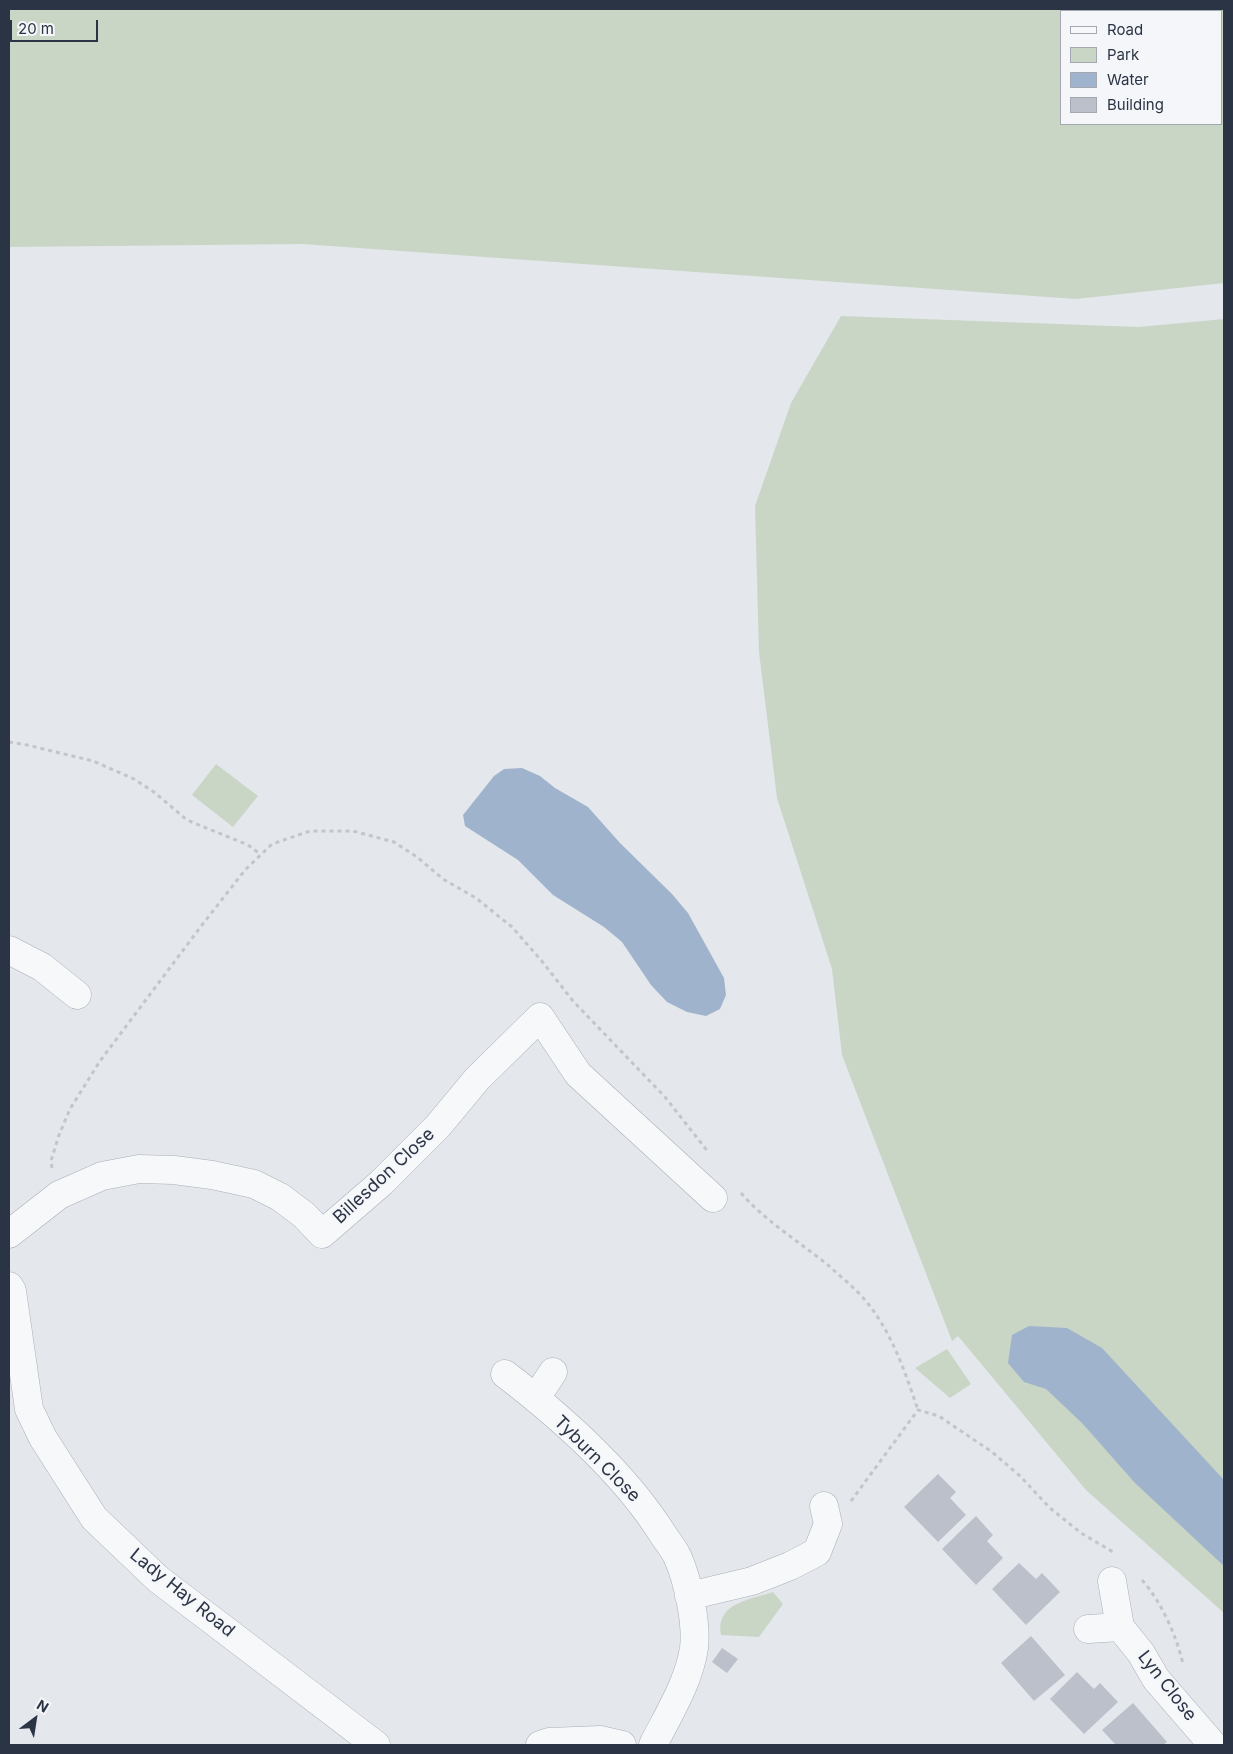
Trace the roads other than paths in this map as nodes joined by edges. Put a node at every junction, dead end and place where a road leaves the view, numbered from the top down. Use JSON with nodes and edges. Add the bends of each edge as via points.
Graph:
{"nodes":[{"id":1,"x":9,"y":950,"type":"edge"},
{"id":2,"x":77,"y":995,"type":"dead end"},
{"id":3,"x":713,"y":1198,"type":"dead end"},
{"id":4,"x":9,"y":1234,"type":"edge"},
{"id":5,"x":9,"y":1286,"type":"edge"},
{"id":6,"x":553,"y":1372,"type":"dead end"},
{"id":7,"x":505,"y":1374,"type":"dead end"},
{"id":8,"x":536,"y":1398,"type":"junction"},
{"id":9,"x":826,"y":1515,"type":"road end"},
{"id":10,"x":1124,"y":1577,"type":"road end"},
{"id":11,"x":689,"y":1596,"type":"junction"},
{"id":12,"x":1120,"y":1627,"type":"junction"},
{"id":13,"x":1088,"y":1629,"type":"dead end"},
{"id":14,"x":376,"y":1745,"type":"edge"},
{"id":15,"x":540,"y":1745,"type":"edge"},
{"id":16,"x":622,"y":1745,"type":"edge"},
{"id":17,"x":653,"y":1745,"type":"edge"},
{"id":18,"x":1213,"y":1745,"type":"edge"}],
"edges":[{"from":1,"to":2,"type":"street","via":[[42,967]]},
{"from":3,"to":4,"type":"street","name":"Billesdon Close","via":[[578,1074],[540,1017],[477,1079],[438,1126],[381,1184],[322,1234],[280,1197],[254,1184],[174,1170],[139,1169],[102,1176],[59,1195]]},
{"from":5,"to":14,"type":"street","name":"Lady Hay Road","via":[[29,1409],[43,1438],[94,1518],[158,1579]]},
{"from":6,"to":8,"type":"street"},
{"from":7,"to":8,"type":"street","name":"Tyburn Close"},
{"from":8,"to":11,"type":"street","name":"Tyburn Close","via":[[612,1469],[649,1512],[678,1558]]},
{"from":9,"to":11,"type":"street","via":[[817,1552],[752,1581]]},
{"from":10,"to":12,"type":"street"},
{"from":11,"to":17,"type":"street","name":"Tyburn Close","via":[[694,1648],[676,1701]]},
{"from":12,"to":13,"type":"street"},
{"from":12,"to":18,"type":"street","name":"Lyn Close","via":[[1141,1652],[1156,1679]]},
{"from":15,"to":16,"type":"street","via":[[600,1740]]}]}
